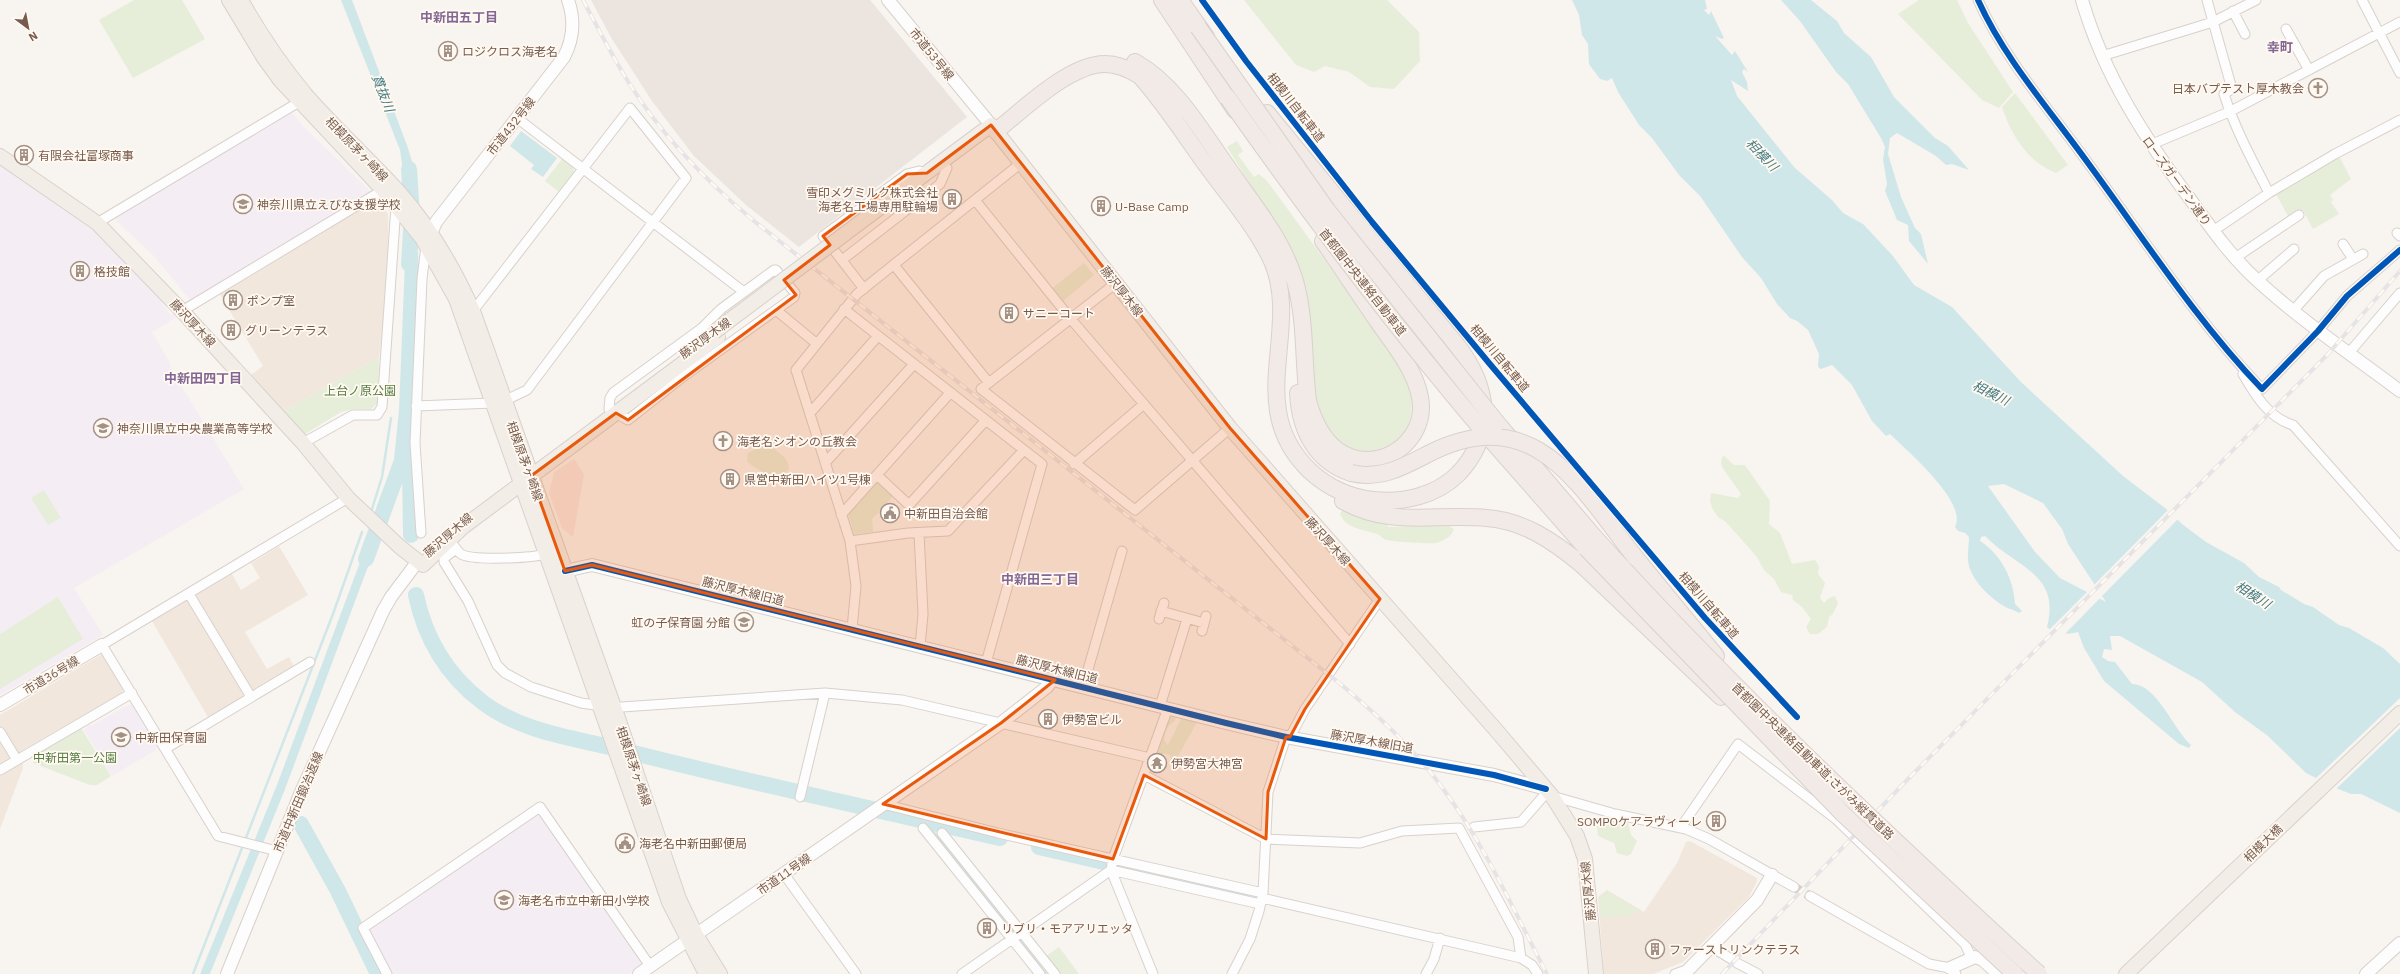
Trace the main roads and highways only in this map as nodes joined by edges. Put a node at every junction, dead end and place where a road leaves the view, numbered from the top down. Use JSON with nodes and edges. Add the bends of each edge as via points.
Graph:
{"nodes":[{"id":1,"x":229,"y":0,"type":"edge"},
{"id":2,"x":241,"y":0,"type":"edge"},
{"id":3,"x":1162,"y":0,"type":"edge"},
{"id":4,"x":1180,"y":0,"type":"edge"},
{"id":5,"x":1198,"y":27,"type":"junction"},
{"id":6,"x":1228,"y":98,"type":"junction"},
{"id":7,"x":993,"y":128,"type":"junction"},
{"id":8,"x":0,"y":156,"type":"edge"},
{"id":9,"x":399,"y":201,"type":"junction"},
{"id":10,"x":885,"y":209,"type":"junction"},
{"id":11,"x":425,"y":235,"type":"junction"},
{"id":12,"x":1301,"y":312,"type":"junction"},
{"id":13,"x":498,"y":402,"type":"junction"},
{"id":14,"x":1296,"y":454,"type":"junction"},
{"id":15,"x":525,"y":476,"type":"junction"},
{"id":16,"x":1591,"y":543,"type":"junction"},
{"id":17,"x":420,"y":563,"type":"junction"},
{"id":18,"x":607,"y":707,"type":"junction"},
{"id":19,"x":2400,"y":713,"type":"edge"},
{"id":20,"x":1782,"y":754,"type":"junction"},
{"id":21,"x":1854,"y":802,"type":"junction"},
{"id":22,"x":692,"y":938,"type":"junction"},
{"id":23,"x":706,"y":974,"type":"edge"},
{"id":24,"x":720,"y":974,"type":"edge"},
{"id":25,"x":1596,"y":974,"type":"edge"},
{"id":26,"x":2014,"y":974,"type":"edge"},
{"id":27,"x":2039,"y":974,"type":"edge"},
{"id":28,"x":2126,"y":974,"type":"edge"}],
"edges":[{"from":1,"to":9,"type":"main road","name":"相模原茅ヶ崎線","via":[[264,58],[299,102],[383,190]]},
{"from":2,"to":9,"type":"main road","name":"相模原茅ヶ崎線","via":[[261,35],[292,78]]},
{"from":3,"to":6,"type":"highway","name":"首都圏中央連絡自動車道"},
{"from":4,"to":5,"type":"highway","name":"首都圏中央連絡自動車道"},
{"from":5,"to":14,"type":"highway","bridge":true,"via":[[1428,309],[1470,364],[1483,399],[1481,433],[1472,456],[1445,484],[1421,496],[1396,501],[1370,500],[1346,494],[1315,476]]},
{"from":5,"to":16,"type":"highway","name":"首都圏中央連絡自動車道","bridge":true,"via":[[1331,216]]},
{"from":6,"to":12,"type":"highway","bridge":true,"via":[[1253,140],[1415,379],[1420,398],[1418,426],[1407,443],[1392,455],[1362,460],[1353,458],[1336,450],[1317,425],[1308,401]]},
{"from":6,"to":16,"type":"highway","name":"首都圏中央連絡自動車道","bridge":true,"via":[[1313,218],[1382,308],[1557,517]]},
{"from":7,"to":10,"type":"main road","name":"藤沢厚木線","via":[[927,173]]},
{"from":7,"to":10,"type":"main road","name":"藤沢厚木線","via":[[947,168]]},
{"from":7,"to":12,"type":"highway","via":[[1038,87],[1080,61],[1095,56],[1111,55],[1130,59],[1159,79],[1182,104],[1276,238],[1294,280]]},
{"from":7,"to":14,"type":"highway","via":[[1056,84],[1087,68],[1104,64],[1116,65],[1140,76],[1255,231],[1272,262],[1277,276],[1280,304],[1275,376],[1277,405],[1284,431]]},
{"from":7,"to":25,"type":"main road","name":"藤沢厚木線","via":[[1230,428],[1548,792],[1577,836],[1585,859]]},
{"from":8,"to":17,"type":"main road","name":"藤沢厚木線","via":[[97,223],[303,443],[348,498]]},
{"from":9,"to":11,"type":"main road","name":"相模原茅ヶ崎線"},
{"from":10,"to":15,"type":"main road","name":"藤沢厚木線"},
{"from":11,"to":13,"type":"main road","name":"相模原茅ヶ崎線","via":[[456,299]]},
{"from":11,"to":13,"type":"main road","name":"相模原茅ヶ崎線","via":[[460,281],[473,311]]},
{"from":12,"to":21,"type":"highway","bridge":true,"via":[[1298,395],[1303,424],[1320,455],[1351,473],[1368,475],[1387,473],[1448,444],[1476,437],[1514,439],[1547,454],[1573,479],[1709,648]]},
{"from":13,"to":15,"type":"main road","name":"相模原茅ヶ崎線"},
{"from":14,"to":20,"type":"highway","bridge":true,"via":[[1314,480],[1335,497],[1381,516],[1407,519],[1471,517],[1502,520],[1531,530],[1553,543],[1581,564],[1650,632]]},
{"from":15,"to":17,"type":"main road","name":"藤沢厚木線","via":[[449,532]]},
{"from":15,"to":17,"type":"main road","name":"藤沢厚木線","via":[[452,544]]},
{"from":15,"to":18,"type":"main road","name":"相模原茅ヶ崎線","via":[[565,571]]},
{"from":15,"to":18,"type":"main road","name":"相模原茅ヶ崎線","via":[[545,554]]},
{"from":16,"to":20,"type":"highway","name":"首都圏中央連絡自動車道;さがみ縦貫道路","bridge":true},
{"from":16,"to":21,"type":"highway","name":"首都圏中央連絡自動車道;さがみ縦貫道路","bridge":true},
{"from":18,"to":22,"type":"main road","name":"相模原茅ヶ崎線","via":[[669,902]]},
{"from":19,"to":28,"type":"main road","name":"相模大橋"},
{"from":20,"to":26,"type":"highway","name":"首都圏中央連絡自動車道;さがみ縦貫道路","bridge":true},
{"from":21,"to":27,"type":"highway","name":"首都圏中央連絡自動車道;さがみ縦貫道路","bridge":true},
{"from":22,"to":23,"type":"main road","name":"相模原茅ヶ崎線"},
{"from":22,"to":24,"type":"main road","name":"相模原茅ヶ崎線"}]}
